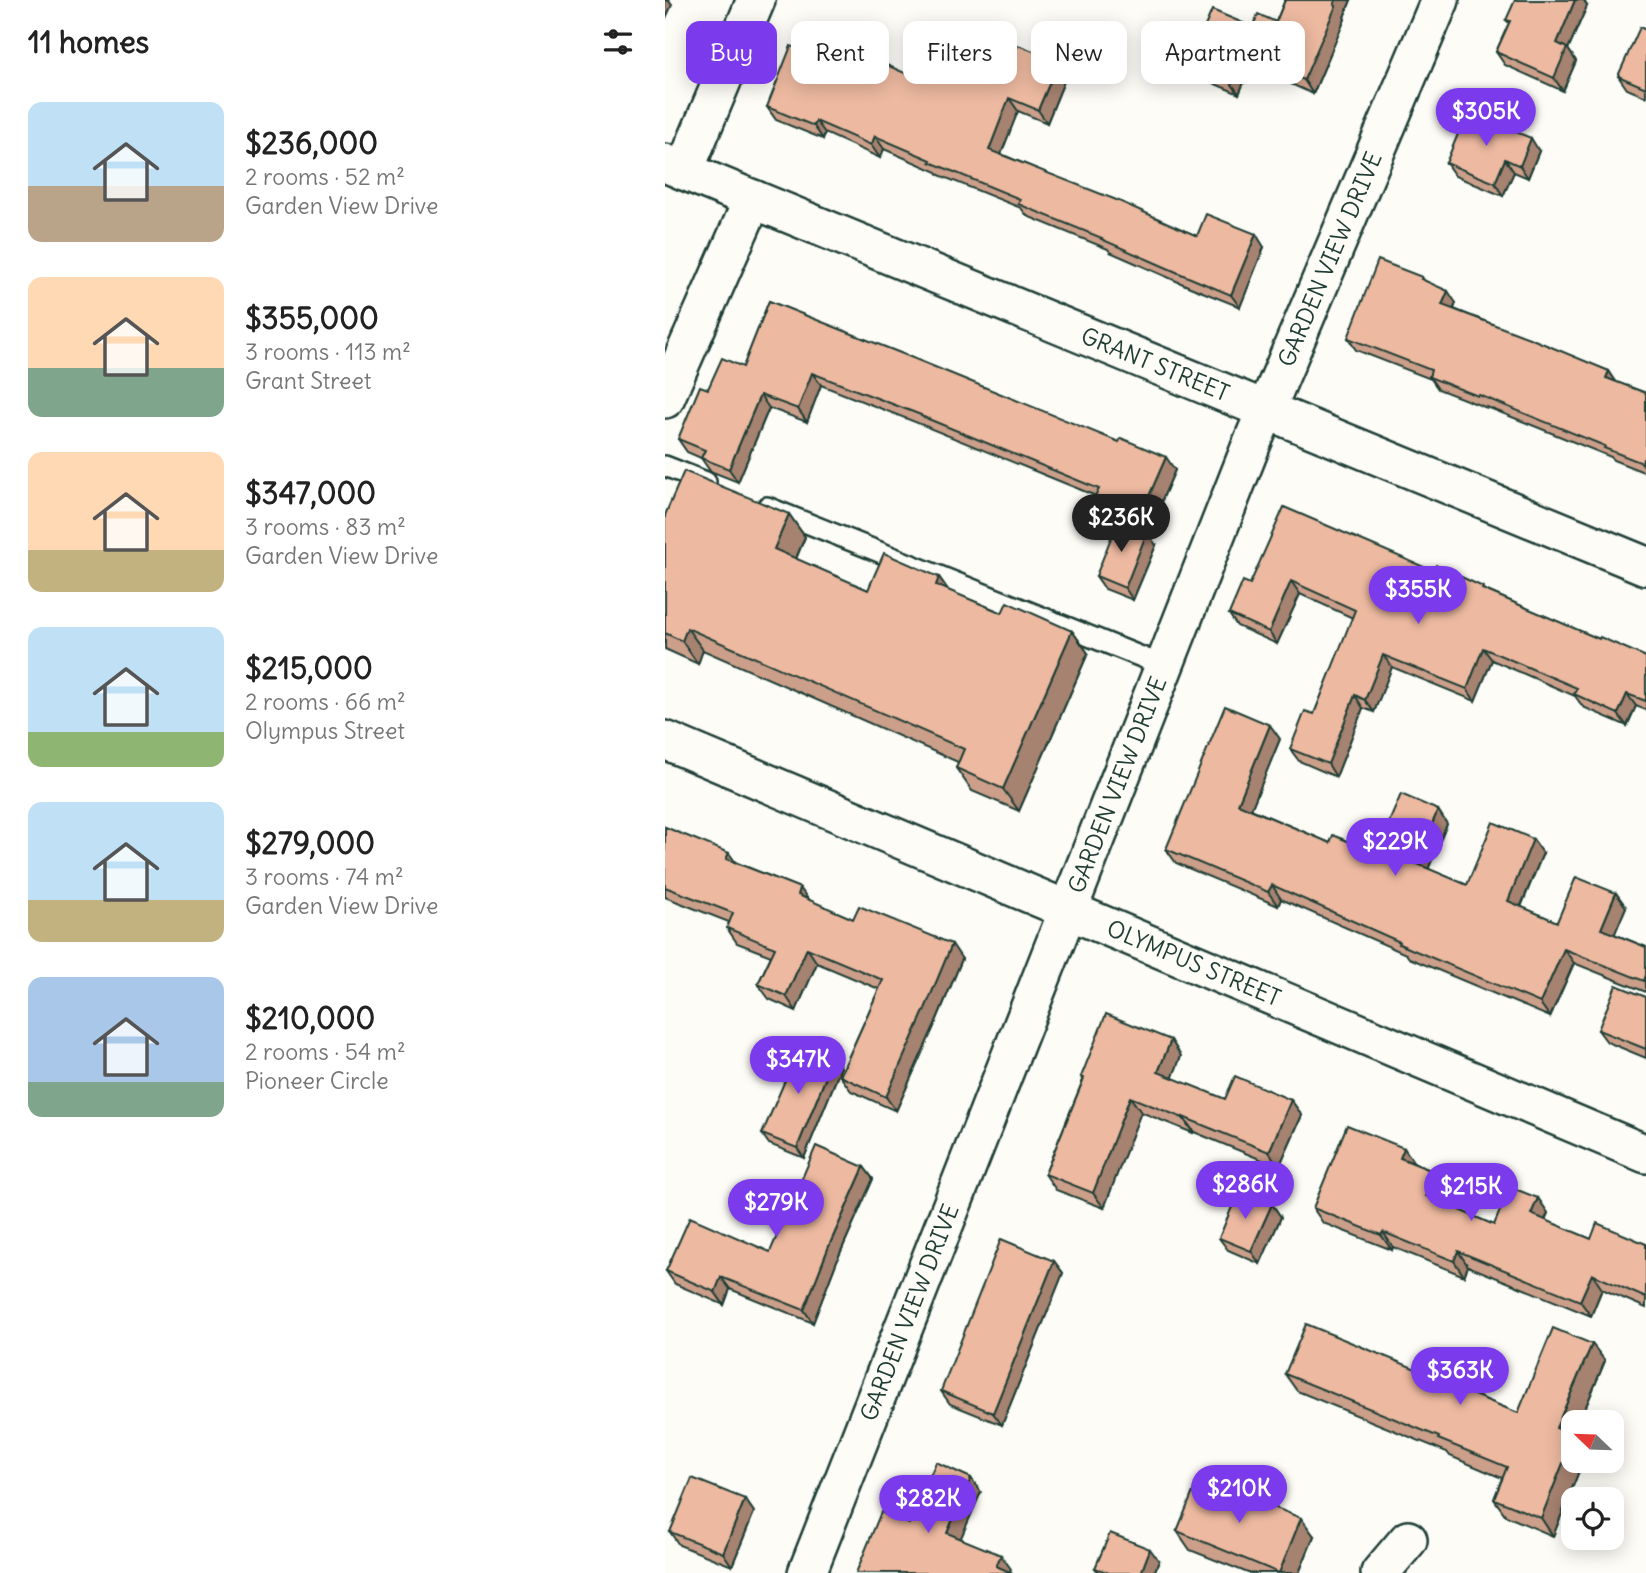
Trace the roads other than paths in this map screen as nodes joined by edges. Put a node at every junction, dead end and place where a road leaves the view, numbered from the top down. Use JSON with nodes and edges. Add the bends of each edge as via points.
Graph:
{"nodes":[{"id":1,"x":756,"y":0,"type":"edge"},
{"id":2,"x":1440,"y":0,"type":"edge"},
{"id":3,"x":674,"y":167,"type":"edge"},
{"id":4,"x":753,"y":199,"type":"junction"},
{"id":5,"x":665,"y":399,"type":"edge"},
{"id":6,"x":1266,"y":410,"type":"junction"},
{"id":7,"x":665,"y":466,"type":"edge"},
{"id":8,"x":723,"y":489,"type":"edge"},
{"id":9,"x":749,"y":499,"type":"edge"},
{"id":10,"x":1646,"y":566,"type":"edge"},
{"id":11,"x":1164,"y":666,"type":"junction"},
{"id":12,"x":665,"y":740,"type":"edge"},
{"id":13,"x":1068,"y":910,"type":"junction"},
{"id":14,"x":1646,"y":1154,"type":"edge"},
{"id":15,"x":1408,"y":1539,"type":"dead end"},
{"id":16,"x":807,"y":1573,"type":"edge"},
{"id":17,"x":1380,"y":1573,"type":"edge"}],
"edges":[{"from":1,"to":3,"type":"street"},
{"from":2,"to":6,"type":"street","name":"GARDEN VIEW DRIVE"},
{"from":3,"to":4,"type":"street","name":"GRANT STREET"},
{"from":4,"to":5,"type":"street"},
{"from":4,"to":6,"type":"street","name":"GRANT STREET"},
{"from":6,"to":10,"type":"street","name":"GRANT STREET"},
{"from":6,"to":11,"type":"street","name":"GARDEN VIEW DRIVE"},
{"from":7,"to":8,"type":"lane"},
{"from":9,"to":11,"type":"lane"},
{"from":11,"to":13,"type":"street","name":"GARDEN VIEW DRIVE"},
{"from":12,"to":13,"type":"street","name":"OLYMPUS STREET"},
{"from":13,"to":14,"type":"street","name":"OLYMPUS STREET"},
{"from":13,"to":16,"type":"street","name":"GARDEN VIEW DRIVE"},
{"from":15,"to":17,"type":"street"}]}
